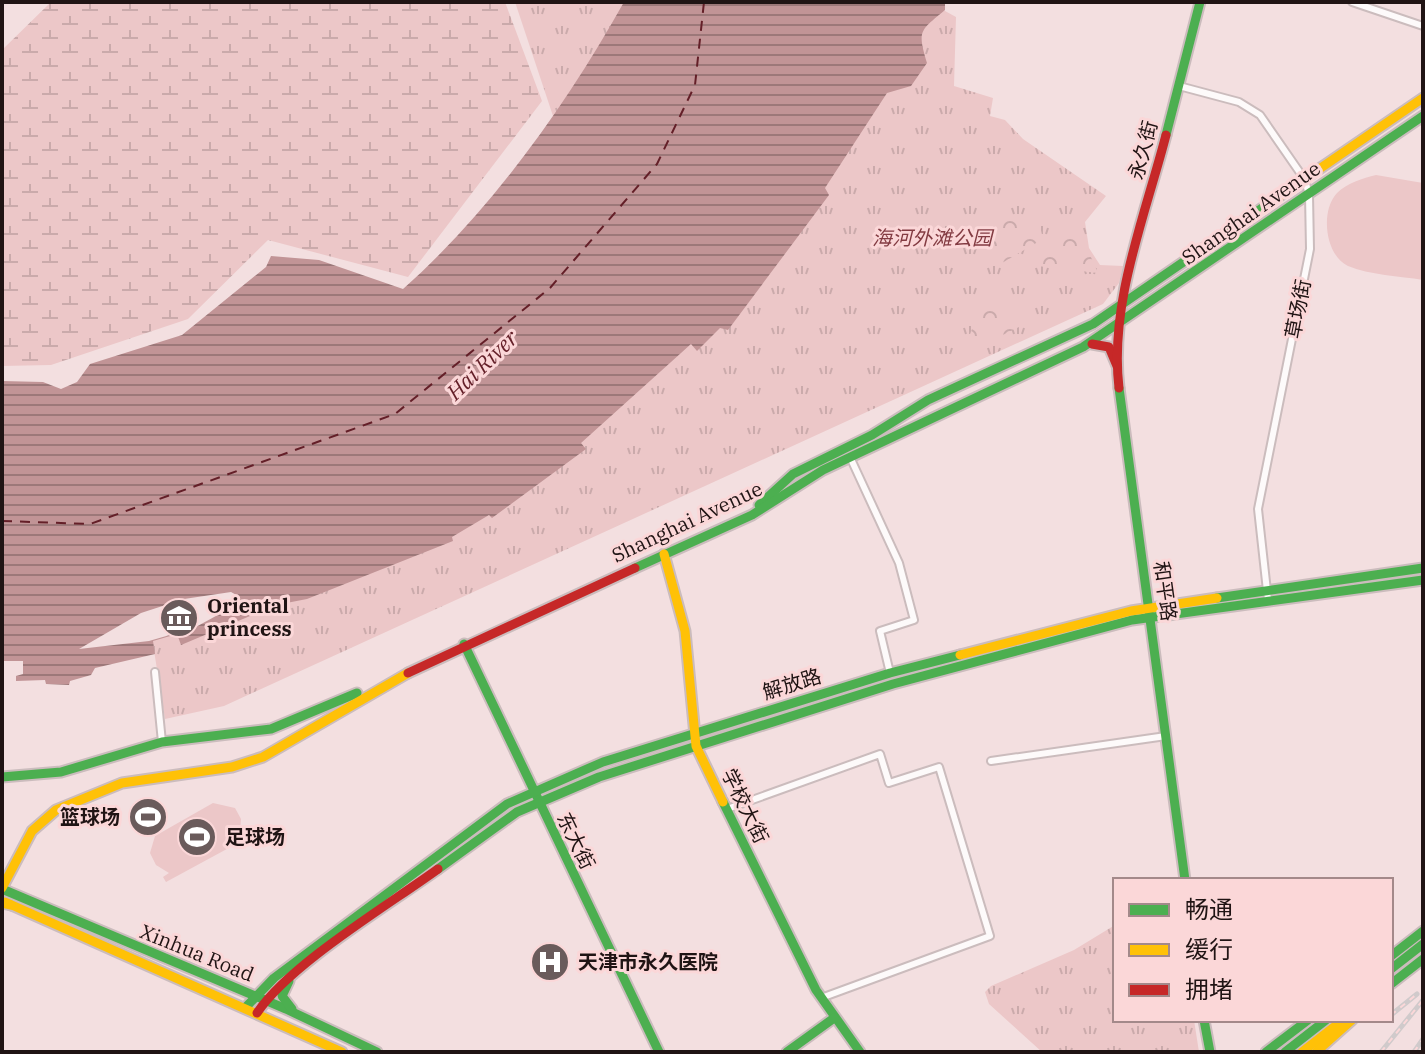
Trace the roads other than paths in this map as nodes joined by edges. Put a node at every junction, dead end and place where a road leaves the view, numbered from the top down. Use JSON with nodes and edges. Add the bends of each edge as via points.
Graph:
{"nodes":[{"id":1,"x":1200,"y":2,"type":"edge"},
{"id":2,"x":1352,"y":2,"type":"edge"},
{"id":3,"x":1423,"y":26,"type":"edge"},
{"id":4,"x":1179,"y":86,"type":"junction"},
{"id":5,"x":1423,"y":96,"type":"edge"},
{"id":6,"x":1421,"y":118,"type":"edge"},
{"id":7,"x":1305,"y":180,"type":"junction"},
{"id":8,"x":1309,"y":195,"type":"junction"},
{"id":9,"x":1121,"y":307,"type":"junction"},
{"id":10,"x":1119,"y":326,"type":"junction"},
{"id":11,"x":1083,"y":347,"type":"junction"},
{"id":12,"x":1117,"y":366,"type":"junction"},
{"id":13,"x":850,"y":457,"type":"junction"},
{"id":14,"x":664,"y":554,"type":"junction"},
{"id":15,"x":1423,"y":568,"type":"edge"},
{"id":16,"x":1423,"y":580,"type":"edge"},
{"id":17,"x":1267,"y":596,"type":"junction"},
{"id":18,"x":1152,"y":610,"type":"junction"},
{"id":19,"x":464,"y":644,"type":"junction"},
{"id":20,"x":155,"y":672,"type":"dead end"},
{"id":21,"x":890,"y":673,"type":"junction"},
{"id":22,"x":693,"y":732,"type":"junction"},
{"id":23,"x":1166,"y":736,"type":"junction"},
{"id":24,"x":162,"y":742,"type":"junction"},
{"id":25,"x":696,"y":746,"type":"junction"},
{"id":26,"x":991,"y":761,"type":"dead end"},
{"id":27,"x":2,"y":777,"type":"edge"},
{"id":28,"x":532,"y":791,"type":"junction"},
{"id":29,"x":537,"y":802,"type":"junction"},
{"id":30,"x":727,"y":809,"type":"junction"},
{"id":31,"x":11,"y":873,"type":"junction"},
{"id":32,"x":1185,"y":878,"type":"edge"},
{"id":33,"x":2,"y":888,"type":"edge"},
{"id":34,"x":8,"y":902,"type":"edge"},
{"id":35,"x":1423,"y":931,"type":"edge"},
{"id":36,"x":1423,"y":944,"type":"edge"},
{"id":37,"x":1393,"y":954,"type":"edge"},
{"id":38,"x":1423,"y":959,"type":"edge"},
{"id":39,"x":1423,"y":966,"type":"edge"},
{"id":40,"x":1393,"y":967,"type":"edge"},
{"id":41,"x":296,"y":972,"type":"junction"},
{"id":42,"x":276,"y":982,"type":"junction"},
{"id":43,"x":1393,"y":985,"type":"edge"},
{"id":44,"x":1393,"y":986,"type":"edge"},
{"id":45,"x":233,"y":987,"type":"junction"},
{"id":46,"x":821,"y":998,"type":"junction"},
{"id":47,"x":257,"y":1001,"type":"junction"},
{"id":48,"x":301,"y":1016,"type":"junction"},
{"id":49,"x":834,"y":1018,"type":"junction"},
{"id":50,"x":1204,"y":1022,"type":"edge"},
{"id":51,"x":1305,"y":1022,"type":"edge"},
{"id":52,"x":1323,"y":1022,"type":"edge"},
{"id":53,"x":1340,"y":1022,"type":"edge"},
{"id":54,"x":1350,"y":1022,"type":"edge"},
{"id":55,"x":342,"y":1052,"type":"edge"},
{"id":56,"x":377,"y":1052,"type":"edge"},
{"id":57,"x":659,"y":1052,"type":"edge"},
{"id":58,"x":787,"y":1052,"type":"edge"},
{"id":59,"x":860,"y":1052,"type":"edge"},
{"id":60,"x":1210,"y":1052,"type":"edge"},
{"id":61,"x":1266,"y":1052,"type":"edge"},
{"id":62,"x":1285,"y":1052,"type":"edge"},
{"id":63,"x":1302,"y":1052,"type":"edge"},
{"id":64,"x":1316,"y":1052,"type":"edge"}],
"edges":[{"from":1,"to":4,"type":"street","name":"永久街"},
{"from":2,"to":3,"type":"street"},
{"from":4,"to":7,"type":"street","name":"草场街","via":[[1239,102],[1260,115]]},
{"from":4,"to":9,"type":"street","name":"永久街"},
{"from":5,"to":7,"type":"street","name":"Shanghai Avenue"},
{"from":6,"to":8,"type":"street","name":"Shanghai Avenue"},
{"from":7,"to":8,"type":"street","name":"草场街"},
{"from":7,"to":9,"type":"street","name":"Shanghai Avenue"},
{"from":8,"to":10,"type":"street","name":"Shanghai Avenue"},
{"from":8,"to":17,"type":"street","name":"草场街","via":[[1310,249],[1258,509]]},
{"from":9,"to":10,"type":"street","name":"和平路"},
{"from":9,"to":24,"type":"street","name":"Shanghai Avenue","via":[[1079,332],[928,400],[793,474],[747,512],[328,707],[271,729]]},
{"from":10,"to":11,"type":"street","name":"Shanghai Avenue"},
{"from":10,"to":12,"type":"street","name":"和平路"},
{"from":11,"to":12,"type":"street","via":[[1106,345]]},
{"from":11,"to":13,"type":"street","name":"Shanghai Avenue"},
{"from":12,"to":18,"type":"street","name":"和平路"},
{"from":13,"to":14,"type":"street","name":"Shanghai Avenue","via":[[752,515]]},
{"from":13,"to":21,"type":"street","via":[[899,563],[914,620],[880,631]]},
{"from":14,"to":19,"type":"street","name":"Shanghai Avenue"},
{"from":14,"to":22,"type":"street","name":"学校大街","via":[[685,631]]},
{"from":15,"to":17,"type":"street","name":"解放路"},
{"from":16,"to":17,"type":"street","name":"解放路"},
{"from":17,"to":18,"type":"street","name":"解放路"},
{"from":17,"to":18,"type":"street","name":"解放路","via":[[1179,612]]},
{"from":18,"to":21,"type":"street","name":"解放路"},
{"from":18,"to":23,"type":"street","name":"和平路"},
{"from":18,"to":25,"type":"street","name":"解放路"},
{"from":19,"to":28,"type":"street","name":"东大街"},
{"from":19,"to":31,"type":"street","name":"Shanghai Avenue","via":[[252,761],[122,783],[56,810],[32,831]]},
{"from":20,"to":24,"type":"street"},
{"from":21,"to":22,"type":"street","name":"解放路"},
{"from":22,"to":25,"type":"street","name":"学校大街"},
{"from":22,"to":28,"type":"street","name":"解放路"},
{"from":23,"to":26,"type":"street"},
{"from":23,"to":32,"type":"street","name":"和平路"},
{"from":24,"to":27,"type":"street","name":"Shanghai Avenue","via":[[61,772]]},
{"from":25,"to":29,"type":"street","name":"解放路"},
{"from":25,"to":30,"type":"street","name":"学校大街"},
{"from":28,"to":29,"type":"street","name":"东大街"},
{"from":28,"to":42,"type":"street","name":"解放路","via":[[507,804]]},
{"from":29,"to":41,"type":"street","name":"解放路"},
{"from":29,"to":57,"type":"street","name":"东大街"},
{"from":30,"to":46,"type":"street","name":"学校大街"},
{"from":30,"to":46,"type":"street","via":[[880,754],[889,783],[939,767],[990,936]]},
{"from":31,"to":33,"type":"street","name":"Shanghai Avenue"},
{"from":31,"to":34,"type":"street"},
{"from":33,"to":34,"type":"street","name":"Xinhua Road"},
{"from":34,"to":45,"type":"street","name":"Xinhua Road"},
{"from":34,"to":47,"type":"street","name":"Xinhua Road","via":[[229,999]]},
{"from":35,"to":37,"type":"street"},
{"from":36,"to":40,"type":"street"},
{"from":38,"to":43,"type":"street"},
{"from":39,"to":44,"type":"street"},
{"from":41,"to":42,"type":"street","name":"解放路"},
{"from":41,"to":48,"type":"street","via":[[282,996]]},
{"from":42,"to":45,"type":"street"},
{"from":42,"to":47,"type":"street","name":"解放路"},
{"from":45,"to":47,"type":"street","name":"Xinhua Road"},
{"from":46,"to":49,"type":"street","name":"学校大街"},
{"from":47,"to":48,"type":"street","name":"Xinhua Road"},
{"from":47,"to":55,"type":"street","name":"Xinhua Road","via":[[278,1023]]},
{"from":48,"to":56,"type":"street","name":"Xinhua Road"},
{"from":49,"to":58,"type":"street"},
{"from":49,"to":59,"type":"street","name":"学校大街"},
{"from":50,"to":60,"type":"street"},
{"from":51,"to":61,"type":"street"},
{"from":52,"to":62,"type":"street"},
{"from":53,"to":63,"type":"street"},
{"from":54,"to":64,"type":"street"}]}
